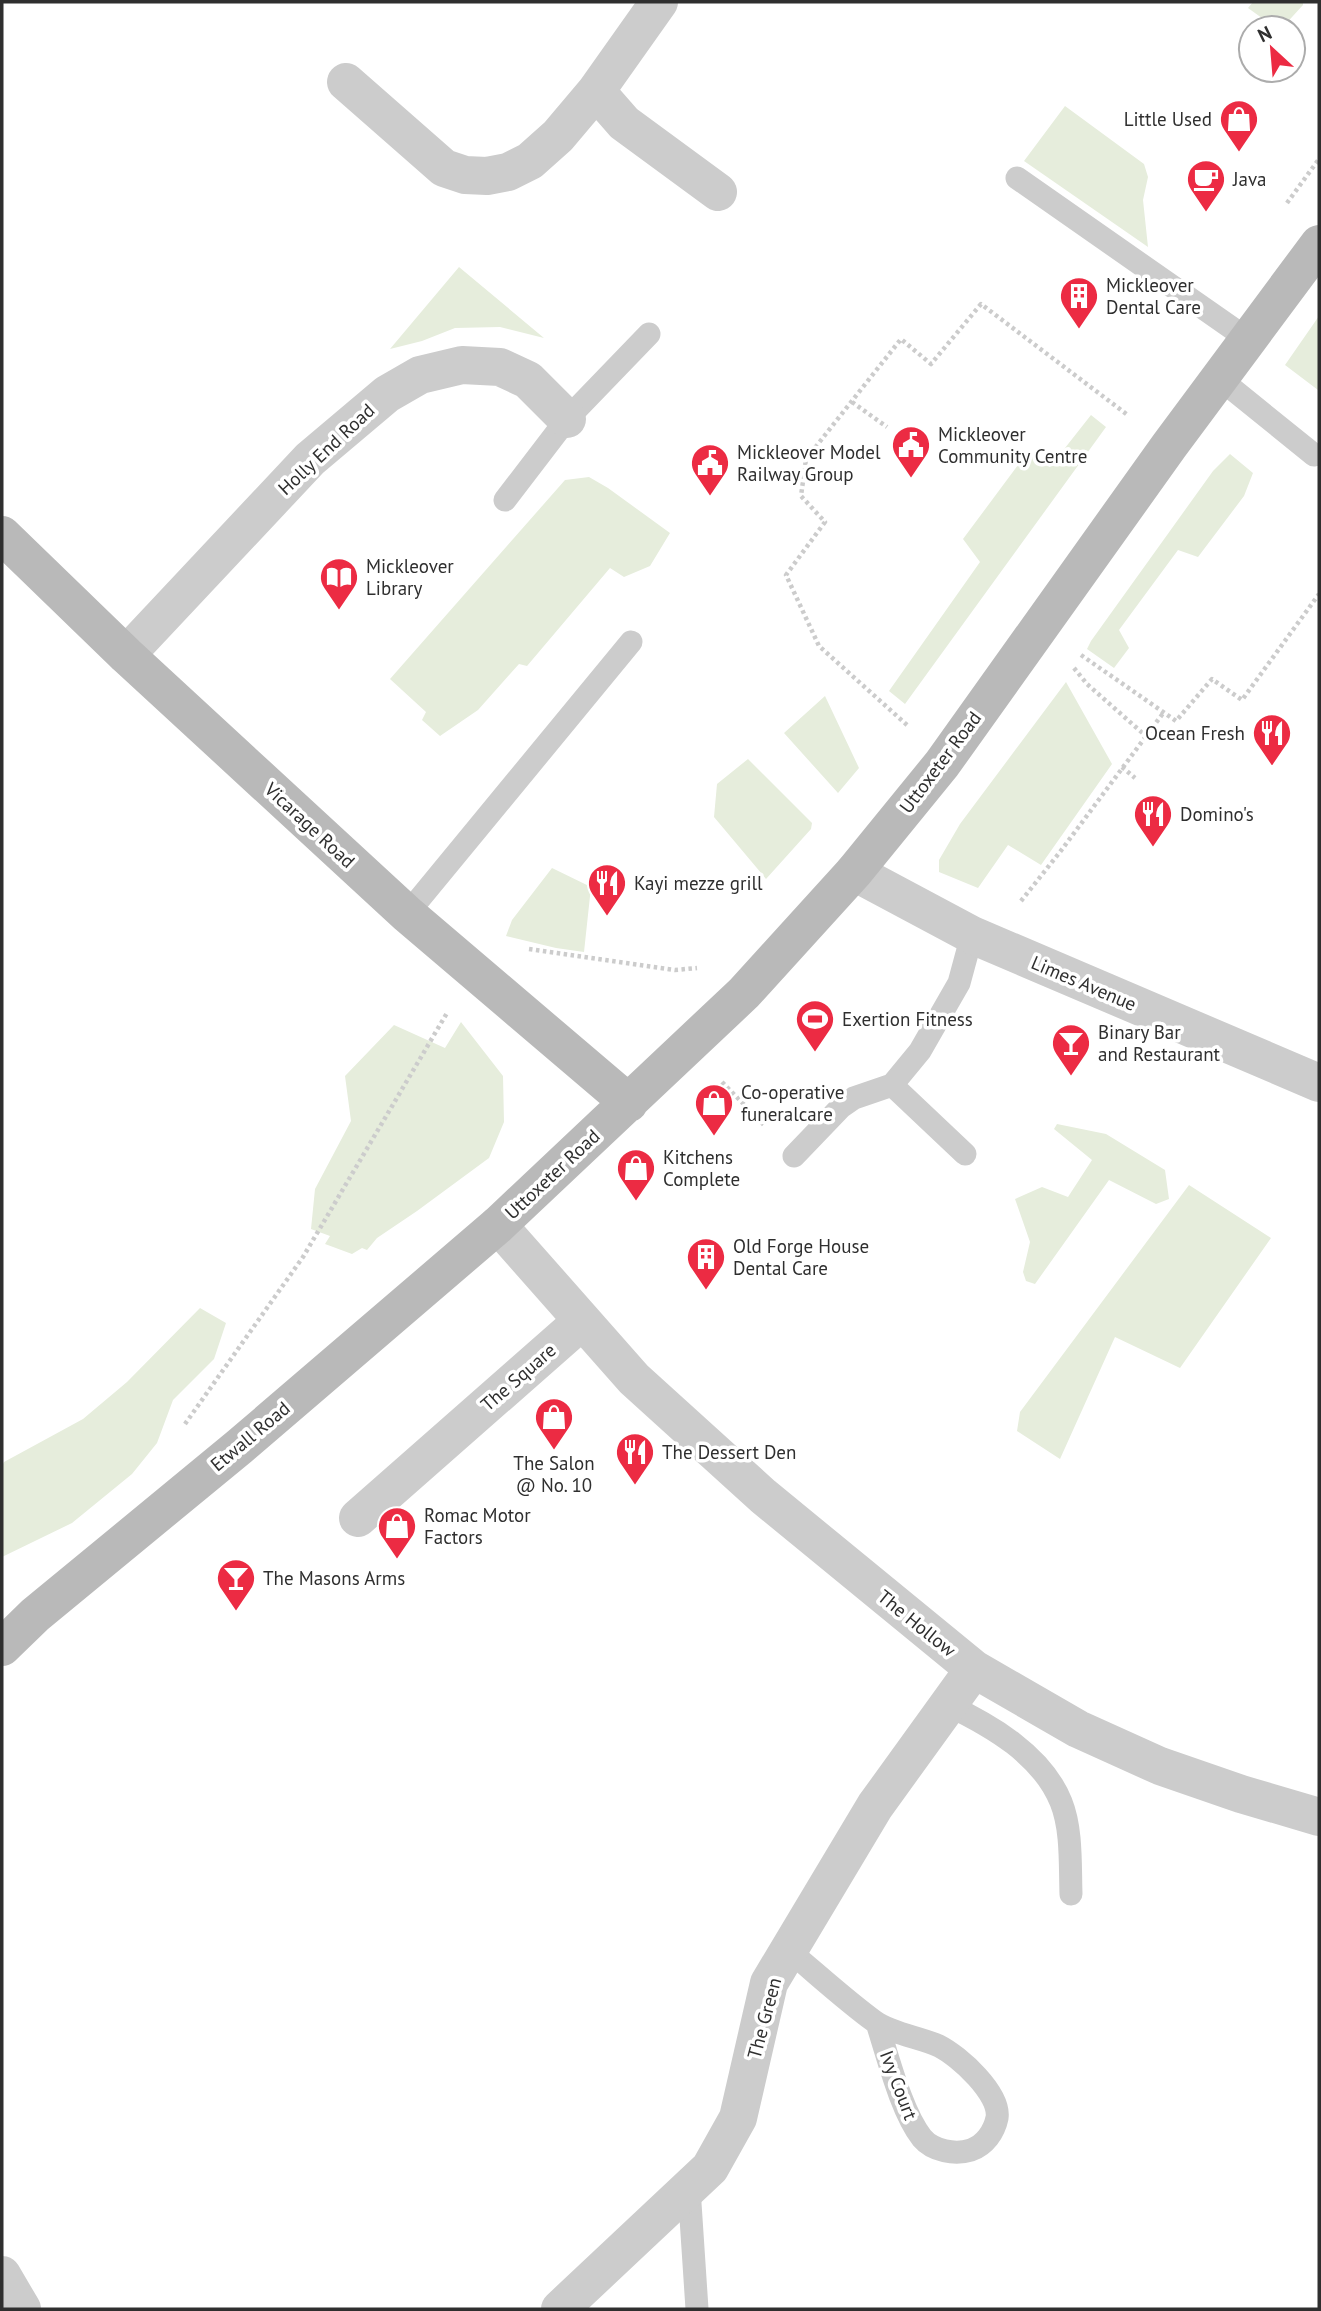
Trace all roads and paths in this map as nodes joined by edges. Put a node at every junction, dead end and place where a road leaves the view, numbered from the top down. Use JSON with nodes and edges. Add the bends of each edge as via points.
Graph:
{"nodes":[{"id":1,"x":659,"y":2,"type":"edge"},
{"id":2,"x":346,"y":82,"type":"dead end"},
{"id":3,"x":596,"y":91,"type":"junction"},
{"id":4,"x":1017,"y":178,"type":"dead end"},
{"id":5,"x":718,"y":192,"type":"dead end"},
{"id":6,"x":1319,"y":244,"type":"edge"},
{"id":7,"x":649,"y":334,"type":"dead end"},
{"id":8,"x":1249,"y":340,"type":"junction"},
{"id":9,"x":1220,"y":379,"type":"junction"},
{"id":10,"x":852,"y":402,"type":"junction"},
{"id":11,"x":567,"y":419,"type":"junction"},
{"id":12,"x":887,"y":427,"type":"dead end"},
{"id":13,"x":1122,"y":427,"type":"dead end"},
{"id":14,"x":1314,"y":455,"type":"dead end"},
{"id":15,"x":505,"y":500,"type":"dead end"},
{"id":16,"x":4,"y":542,"type":"edge"},
{"id":17,"x":1319,"y":594,"type":"edge"},
{"id":18,"x":1039,"y":626,"type":"junction"},
{"id":19,"x":631,"y":642,"type":"dead end"},
{"id":20,"x":126,"y":655,"type":"junction"},
{"id":21,"x":1070,"y":662,"type":"dead end"},
{"id":22,"x":1164,"y":712,"type":"junction"},
{"id":23,"x":916,"y":716,"type":"dead end"},
{"id":24,"x":909,"y":726,"type":"junction"},
{"id":25,"x":902,"y":737,"type":"dead end"},
{"id":26,"x":1147,"y":737,"type":"junction"},
{"id":27,"x":1122,"y":768,"type":"junction"},
{"id":28,"x":1135,"y":778,"type":"dead end"},
{"id":29,"x":854,"y":872,"type":"junction"},
{"id":30,"x":1021,"y":902,"type":"dead end"},
{"id":31,"x":407,"y":914,"type":"junction"},
{"id":32,"x":972,"y":935,"type":"junction"},
{"id":33,"x":704,"y":967,"type":"dead end"},
{"id":34,"x":472,"y":970,"type":"junction"},
{"id":35,"x":693,"y":1041,"type":"junction"},
{"id":36,"x":1319,"y":1083,"type":"edge"},
{"id":37,"x":892,"y":1085,"type":"junction"},
{"id":38,"x":629,"y":1103,"type":"junction"},
{"id":39,"x":965,"y":1154,"type":"dead end"},
{"id":40,"x":794,"y":1156,"type":"joint"},
{"id":41,"x":498,"y":1225,"type":"junction"},
{"id":42,"x":582,"y":1321,"type":"junction"},
{"id":43,"x":172,"y":1501,"type":"junction"},
{"id":44,"x":358,"y":1518,"type":"dead end"},
{"id":45,"x":2,"y":1647,"type":"edge"},
{"id":46,"x":974,"y":1669,"type":"junction"},
{"id":47,"x":948,"y":1706,"type":"junction"},
{"id":48,"x":1319,"y":1817,"type":"edge"},
{"id":49,"x":1071,"y":1894,"type":"dead end"},
{"id":50,"x":787,"y":1949,"type":"junction"},
{"id":51,"x":877,"y":2024,"type":"junction"},
{"id":52,"x":689,"y":2188,"type":"junction"},
{"id":53,"x":2,"y":2275,"type":"edge"},
{"id":54,"x":22,"y":2309,"type":"edge"},
{"id":55,"x":560,"y":2309,"type":"edge"},
{"id":56,"x":696,"y":2309,"type":"edge"}],
"edges":[{"from":1,"to":3,"type":"street"},
{"from":2,"to":3,"type":"street","via":[[444,168],[487,176],[530,162]]},
{"from":3,"to":5,"type":"street","via":[[624,123]]},
{"from":4,"to":8,"type":"lane"},
{"from":6,"to":8,"type":"street","name":"Uttoxeter Road"},
{"from":7,"to":11,"type":"lane"},
{"from":8,"to":9,"type":"street","name":"Uttoxeter Road"},
{"from":9,"to":14,"type":"lane"},
{"from":9,"to":18,"type":"street","name":"Uttoxeter Road"},
{"from":10,"to":12,"type":"path"},
{"from":10,"to":13,"type":"path","via":[[901,339],[932,364],[981,303],[1130,416]]},
{"from":10,"to":24,"type":"path","via":[[806,459],[800,496],[825,522],[786,575],[819,646]]},
{"from":11,"to":15,"type":"lane"},
{"from":11,"to":20,"type":"street","name":"Holly End Road","via":[[528,380],[500,367],[462,365],[420,375],[387,394],[310,459]]},
{"from":16,"to":20,"type":"street","name":"Vicarage Road"},
{"from":17,"to":22,"type":"path","via":[[1242,700],[1212,679],[1176,720]]},
{"from":18,"to":22,"type":"path"},
{"from":18,"to":29,"type":"street","name":"Uttoxeter Road","via":[[942,764]]},
{"from":19,"to":31,"type":"lane"},
{"from":20,"to":31,"type":"street","name":"Vicarage Road"},
{"from":21,"to":26,"type":"path","via":[[1087,684]]},
{"from":22,"to":26,"type":"path"},
{"from":23,"to":24,"type":"path"},
{"from":24,"to":25,"type":"path"},
{"from":26,"to":27,"type":"path"},
{"from":27,"to":28,"type":"path"},
{"from":27,"to":30,"type":"path"},
{"from":29,"to":32,"type":"street","name":"Limes Avenue"},
{"from":29,"to":35,"type":"street","name":"Uttoxeter Road","via":[[744,993]]},
{"from":31,"to":34,"type":"street","name":"Vicarage Road"},
{"from":32,"to":36,"type":"street","name":"Limes Avenue"},
{"from":32,"to":37,"type":"lane","via":[[959,983],[920,1051]]},
{"from":33,"to":34,"type":"path","via":[[675,970],[499,945]]},
{"from":34,"to":38,"type":"street","name":"Vicarage Road"},
{"from":34,"to":43,"type":"path","via":[[303,1256],[185,1423]]},
{"from":35,"to":38,"type":"street","name":"Uttoxeter Road"},
{"from":35,"to":40,"type":"path","via":[[721,1080]]},
{"from":37,"to":39,"type":"lane"},
{"from":37,"to":40,"type":"lane","via":[[841,1107]]},
{"from":38,"to":41,"type":"street","name":"Uttoxeter Road"},
{"from":41,"to":42,"type":"street"},
{"from":41,"to":43,"type":"street","name":"Etwall Road"},
{"from":42,"to":44,"type":"street","name":"The Square"},
{"from":42,"to":46,"type":"street","name":"The Hollow","via":[[634,1379],[763,1496]]},
{"from":43,"to":45,"type":"street","name":"Etwall Road"},
{"from":46,"to":47,"type":"street","name":"The Green"},
{"from":46,"to":48,"type":"street","name":"The Hollow","via":[[1078,1729],[1160,1766]]},
{"from":47,"to":49,"type":"lane","via":[[983,1722],[1049,1778],[1062,1804]]},
{"from":47,"to":50,"type":"street","name":"The Green","via":[[876,1806]]},
{"from":50,"to":51,"type":"lane","name":"Ivy Court"},
{"from":50,"to":52,"type":"street","name":"The Green","via":[[769,1983],[738,2118],[710,2168]]},
{"from":51,"to":51,"type":"lane","name":"Ivy Court","via":[[941,2047],[982,2082],[997,2116],[991,2136],[973,2149],[955,2152],[923,2140],[909,2118]]},
{"from":52,"to":55,"type":"street","name":"The Green"},
{"from":52,"to":56,"type":"lane"},
{"from":53,"to":54,"type":"street"}]}
